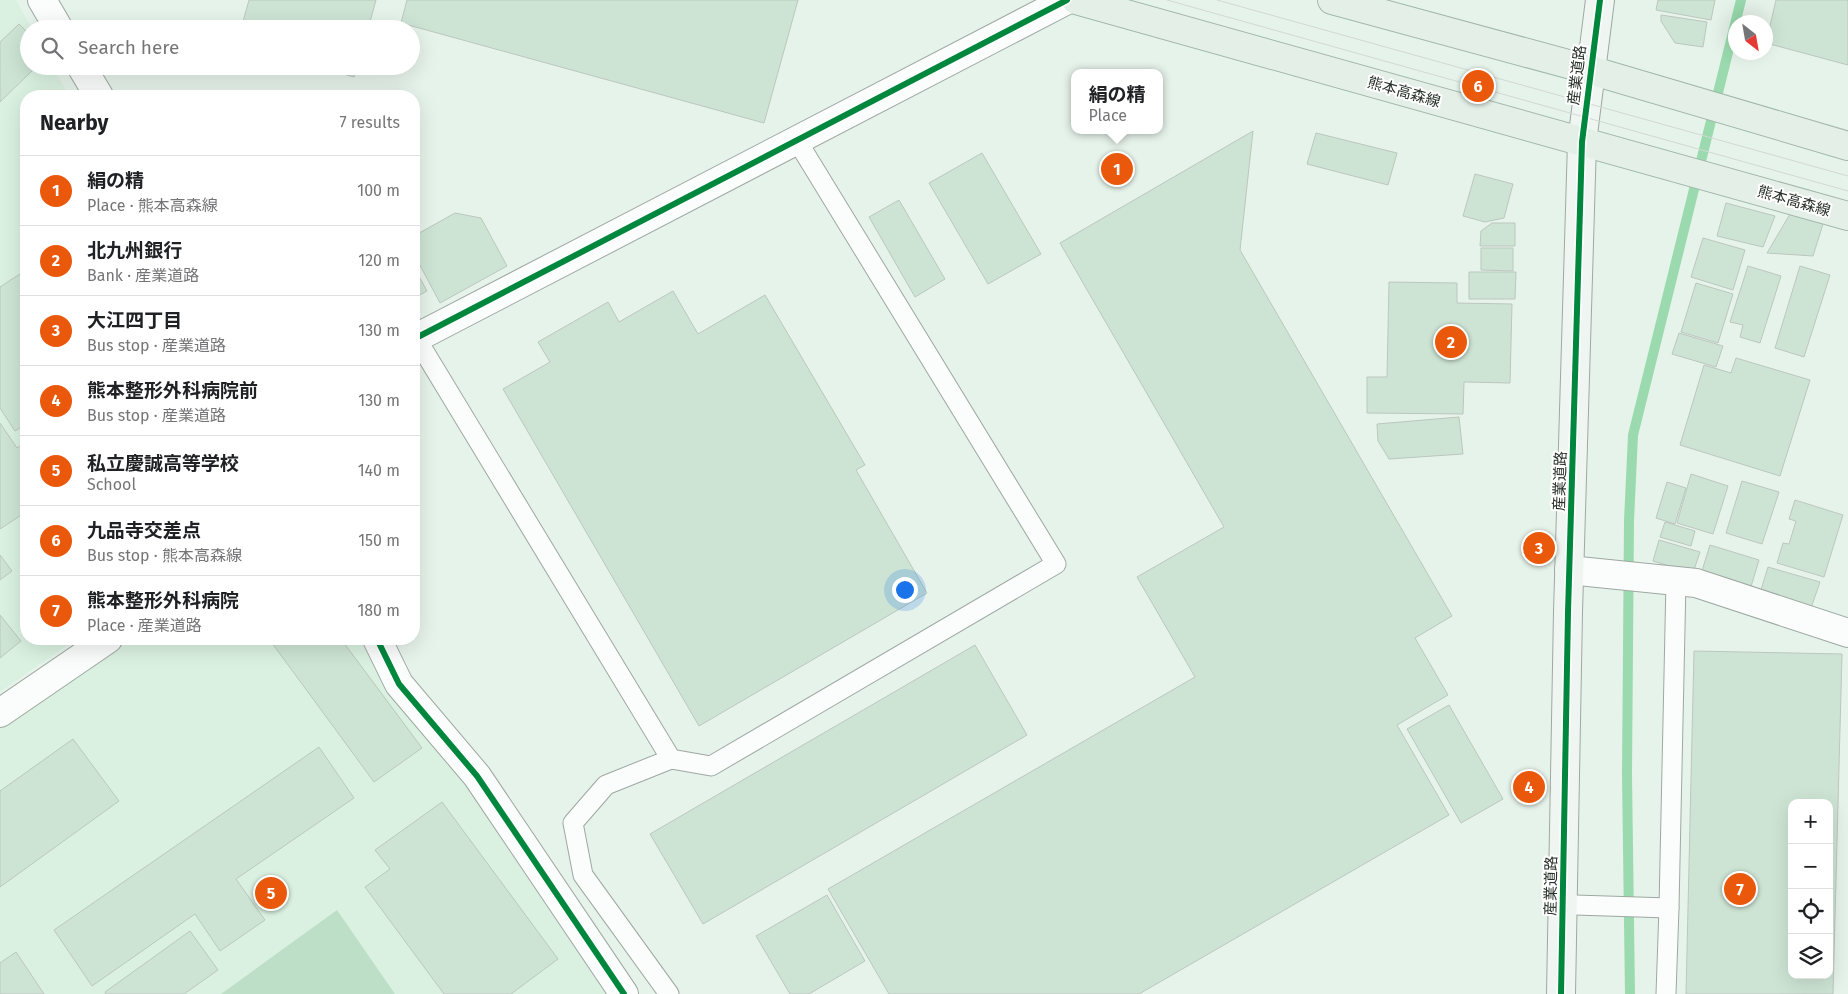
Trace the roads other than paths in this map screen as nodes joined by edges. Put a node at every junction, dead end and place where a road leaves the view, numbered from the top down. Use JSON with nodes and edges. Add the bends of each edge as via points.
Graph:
{"nodes":[{"id":1,"x":42,"y":0,"type":"edge"},
{"id":2,"x":1067,"y":0,"type":"edge"},
{"id":3,"x":1076,"y":0,"type":"edge"},
{"id":4,"x":1332,"y":0,"type":"edge"},
{"id":5,"x":1600,"y":0,"type":"edge"},
{"id":6,"x":54,"y":20,"type":"edge"},
{"id":7,"x":1590,"y":70,"type":"junction"},
{"id":8,"x":86,"y":75,"type":"edge"},
{"id":9,"x":95,"y":90,"type":"edge"},
{"id":10,"x":796,"y":139,"type":"junction"},
{"id":11,"x":1582,"y":142,"type":"junction"},
{"id":12,"x":1848,"y":146,"type":"edge"},
{"id":13,"x":1848,"y":216,"type":"edge"},
{"id":14,"x":420,"y":336,"type":"edge"},
{"id":15,"x":420,"y":347,"type":"edge"},
{"id":16,"x":1569,"y":570,"type":"junction"},
{"id":17,"x":1676,"y":581,"type":"junction"},
{"id":18,"x":1848,"y":634,"type":"edge"},
{"id":19,"x":99,"y":645,"type":"edge"},
{"id":20,"x":380,"y":645,"type":"edge"},
{"id":21,"x":0,"y":713,"type":"edge"},
{"id":22,"x":671,"y":759,"type":"junction"},
{"id":23,"x":1575,"y":904,"type":"dead end"},
{"id":24,"x":1669,"y":908,"type":"junction"},
{"id":25,"x":624,"y":994,"type":"edge"},
{"id":26,"x":669,"y":994,"type":"edge"},
{"id":27,"x":1561,"y":994,"type":"edge"},
{"id":28,"x":1666,"y":994,"type":"edge"}],
"edges":[{"from":1,"to":6,"type":"street"},
{"from":2,"to":10,"type":"street"},
{"from":3,"to":11,"type":"main road","name":"熊本高森線"},
{"from":4,"to":7,"type":"main road"},
{"from":5,"to":7,"type":"street","name":"産業道路"},
{"from":7,"to":11,"type":"street","name":"産業道路"},
{"from":7,"to":12,"type":"main road"},
{"from":8,"to":9,"type":"street"},
{"from":10,"to":14,"type":"street"},
{"from":10,"to":22,"type":"lane","via":[[1056,564],[711,766]]},
{"from":11,"to":13,"type":"main road","name":"熊本高森線"},
{"from":11,"to":16,"type":"street","name":"産業道路"},
{"from":15,"to":22,"type":"lane"},
{"from":16,"to":17,"type":"street"},
{"from":16,"to":27,"type":"street","name":"産業道路"},
{"from":17,"to":18,"type":"street","via":[[1696,583]]},
{"from":17,"to":24,"type":"lane"},
{"from":19,"to":21,"type":"street"},
{"from":20,"to":25,"type":"street","via":[[399,684],[477,776]]},
{"from":22,"to":26,"type":"lane","via":[[606,785],[574,823],[583,875]]},
{"from":23,"to":24,"type":"lane"},
{"from":24,"to":28,"type":"lane"}]}
